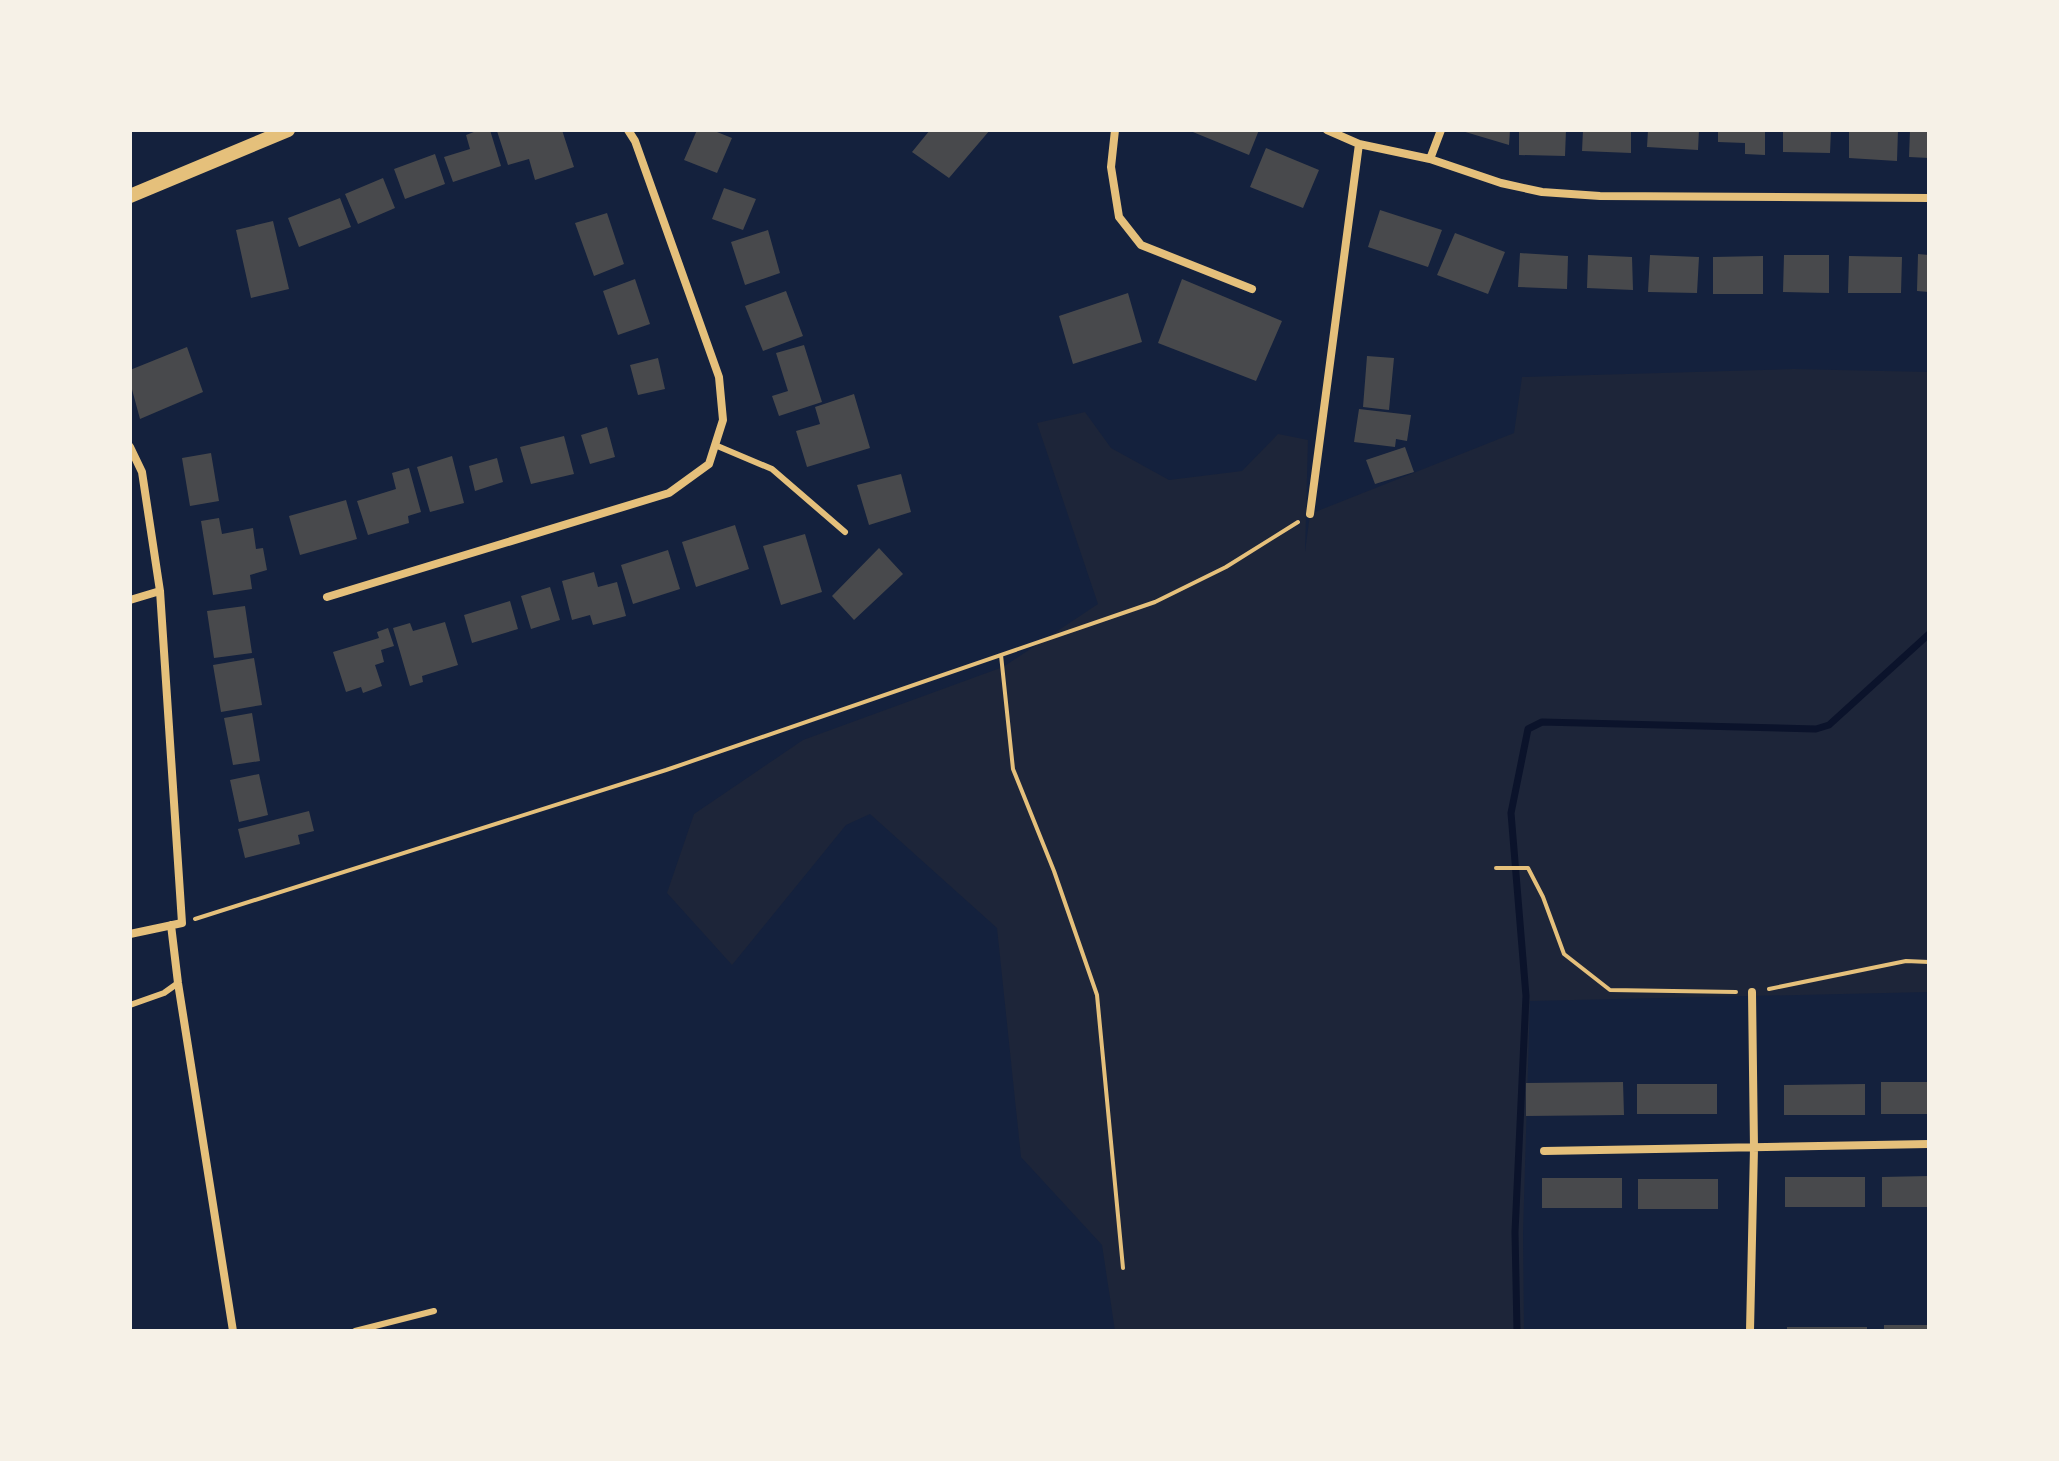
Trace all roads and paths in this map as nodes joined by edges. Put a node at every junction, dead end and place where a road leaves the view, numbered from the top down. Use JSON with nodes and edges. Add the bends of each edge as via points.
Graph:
{"nodes":[{"id":1,"x":288,"y":130,"type":"edge"},
{"id":2,"x":628,"y":130,"type":"edge"},
{"id":3,"x":1115,"y":130,"type":"edge"},
{"id":4,"x":1327,"y":130,"type":"edge"},
{"id":5,"x":1441,"y":130,"type":"edge"},
{"id":6,"x":1359,"y":144,"type":"junction"},
{"id":7,"x":1430,"y":159,"type":"junction"},
{"id":8,"x":130,"y":196,"type":"edge"},
{"id":9,"x":1929,"y":198,"type":"edge"},
{"id":10,"x":1252,"y":289,"type":"dead end"},
{"id":11,"x":715,"y":445,"type":"junction"},
{"id":12,"x":130,"y":447,"type":"edge"},
{"id":13,"x":1310,"y":514,"type":"joint"},
{"id":14,"x":845,"y":532,"type":"dead end"},
{"id":15,"x":160,"y":591,"type":"junction"},
{"id":16,"x":327,"y":597,"type":"dead end"},
{"id":17,"x":130,"y":600,"type":"edge"},
{"id":18,"x":1001,"y":655,"type":"junction"},
{"id":19,"x":1496,"y":868,"type":"dead end"},
{"id":20,"x":182,"y":923,"type":"junction"},
{"id":21,"x":171,"y":925,"type":"junction"},
{"id":22,"x":130,"y":934,"type":"edge"},
{"id":23,"x":1929,"y":962,"type":"edge"},
{"id":24,"x":178,"y":983,"type":"junction"},
{"id":25,"x":1752,"y":992,"type":"junction"},
{"id":26,"x":130,"y":1005,"type":"edge"},
{"id":27,"x":1929,"y":1144,"type":"edge"},
{"id":28,"x":1754,"y":1148,"type":"junction"},
{"id":29,"x":1544,"y":1151,"type":"dead end"},
{"id":30,"x":1123,"y":1268,"type":"dead end"},
{"id":31,"x":434,"y":1311,"type":"dead end"},
{"id":32,"x":233,"y":1331,"type":"edge"},
{"id":33,"x":355,"y":1331,"type":"edge"},
{"id":34,"x":1750,"y":1331,"type":"edge"}],
"edges":[{"from":1,"to":8,"type":"street"},
{"from":2,"to":11,"type":"street","via":[[719,377],[723,420]]},
{"from":3,"to":10,"type":"street","via":[[1111,167],[1119,217],[1141,245]]},
{"from":4,"to":6,"type":"street"},
{"from":5,"to":7,"type":"street"},
{"from":6,"to":7,"type":"street"},
{"from":6,"to":13,"type":"street"},
{"from":7,"to":9,"type":"street","via":[[1542,192]]},
{"from":11,"to":14,"type":"lane","via":[[772,469]]},
{"from":11,"to":16,"type":"street","via":[[709,464],[669,493]]},
{"from":12,"to":15,"type":"street","via":[[142,472]]},
{"from":13,"to":18,"type":"path","via":[[1226,567],[1155,602]]},
{"from":15,"to":17,"type":"street"},
{"from":15,"to":20,"type":"street"},
{"from":18,"to":20,"type":"path","via":[[666,770]]},
{"from":18,"to":30,"type":"path","via":[[1013,769],[1097,995]]},
{"from":19,"to":25,"type":"path","via":[[1528,868],[1564,954],[1610,990]]},
{"from":20,"to":21,"type":"street"},
{"from":21,"to":22,"type":"street"},
{"from":21,"to":24,"type":"street"},
{"from":23,"to":25,"type":"path","via":[[1906,961]]},
{"from":24,"to":26,"type":"lane"},
{"from":24,"to":32,"type":"street"},
{"from":25,"to":28,"type":"street"},
{"from":27,"to":28,"type":"street"},
{"from":28,"to":29,"type":"street"},
{"from":28,"to":34,"type":"street"},
{"from":31,"to":33,"type":"lane"}]}
